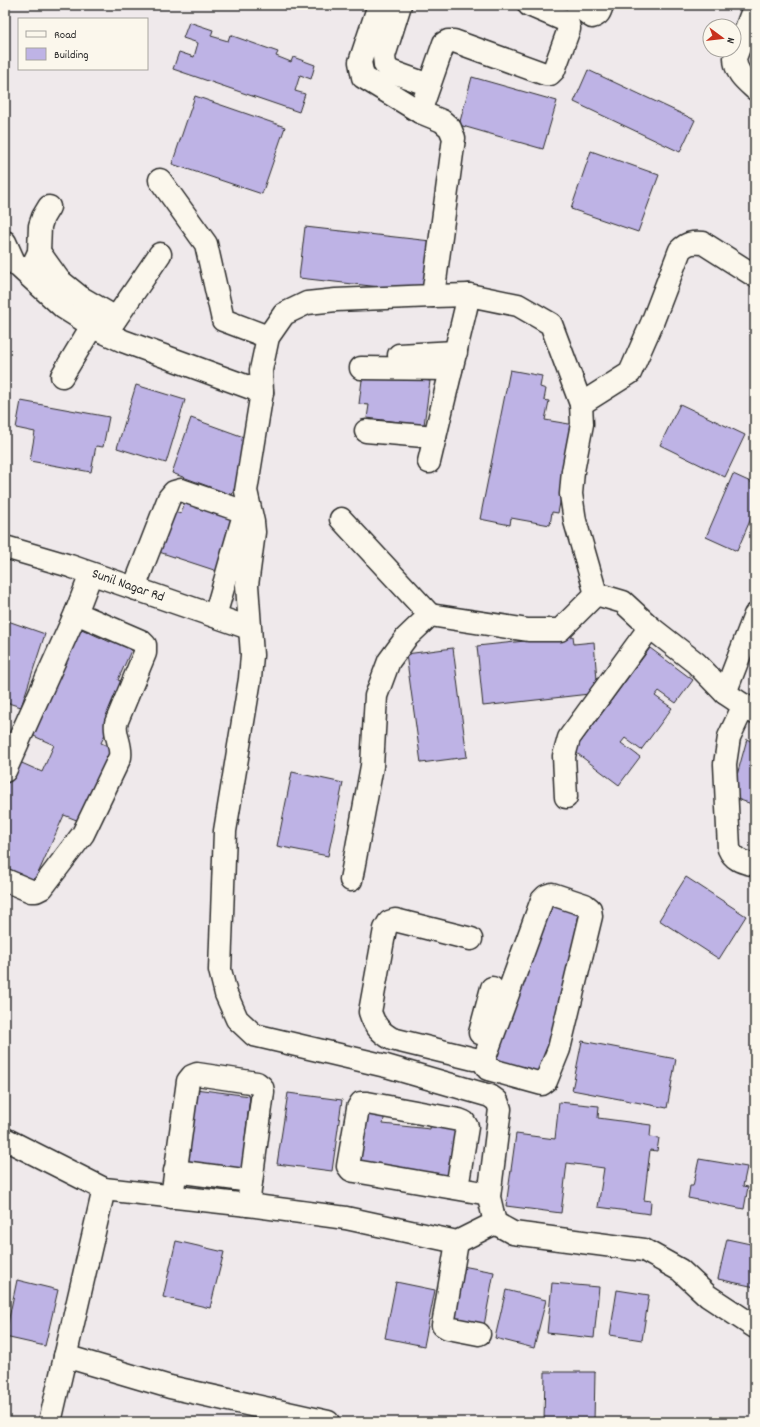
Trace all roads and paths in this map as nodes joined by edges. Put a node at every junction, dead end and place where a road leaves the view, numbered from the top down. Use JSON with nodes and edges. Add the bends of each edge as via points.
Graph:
{"nodes":[{"id":1,"x":379,"y":5,"type":"edge"},
{"id":2,"x":400,"y":5,"type":"edge"},
{"id":3,"x":529,"y":5,"type":"edge"},
{"id":4,"x":577,"y":5,"type":"edge"},
{"id":5,"x":602,"y":5,"type":"edge"},
{"id":6,"x":755,"y":5,"type":"edge"},
{"id":7,"x":429,"y":85,"type":"junction"},
{"id":8,"x":755,"y":89,"type":"edge"},
{"id":9,"x":420,"y":112,"type":"junction"},
{"id":10,"x":160,"y":180,"type":"dead end"},
{"id":11,"x":49,"y":207,"type":"dead end"},
{"id":12,"x":5,"y":242,"type":"edge"},
{"id":13,"x":39,"y":252,"type":"junction"},
{"id":14,"x":160,"y":254,"type":"dead end"},
{"id":15,"x":16,"y":267,"type":"edge"},
{"id":16,"x":755,"y":276,"type":"edge"},
{"id":17,"x":469,"y":295,"type":"junction"},
{"id":18,"x":433,"y":296,"type":"junction"},
{"id":19,"x":104,"y":326,"type":"junction"},
{"id":20,"x":268,"y":337,"type":"junction"},
{"id":21,"x":454,"y":361,"type":"junction"},
{"id":22,"x":368,"y":362,"type":"dead end"},
{"id":23,"x":62,"y":376,"type":"dead end"},
{"id":24,"x":262,"y":392,"type":"junction"},
{"id":25,"x":581,"y":404,"type":"junction"},
{"id":26,"x":366,"y":431,"type":"dead end"},
{"id":27,"x":435,"y":437,"type":"junction"},
{"id":28,"x":429,"y":462,"type":"dead end"},
{"id":29,"x":341,"y":519,"type":"dead end"},
{"id":30,"x":5,"y":547,"type":"edge"},
{"id":31,"x":91,"y":574,"type":"junction"},
{"id":32,"x":134,"y":588,"type":"junction"},
{"id":33,"x":596,"y":594,"type":"junction"},
{"id":34,"x":76,"y":614,"type":"junction"},
{"id":35,"x":755,"y":615,"type":"edge"},
{"id":36,"x":216,"y":616,"type":"junction"},
{"id":37,"x":430,"y":616,"type":"junction"},
{"id":38,"x":650,"y":627,"type":"junction"},
{"id":39,"x":249,"y":628,"type":"junction"},
{"id":40,"x":725,"y":693,"type":"junction"},
{"id":41,"x":749,"y":709,"type":"edge"},
{"id":42,"x":5,"y":771,"type":"edge"},
{"id":43,"x":566,"y":797,"type":"dead end"},
{"id":44,"x":755,"y":865,"type":"edge"},
{"id":45,"x":5,"y":880,"type":"edge"},
{"id":46,"x":351,"y":880,"type":"dead end"},
{"id":47,"x":471,"y":939,"type":"dead end"},
{"id":48,"x":492,"y":988,"type":"dead end"},
{"id":49,"x":392,"y":1039,"type":"junction"},
{"id":50,"x":474,"y":1059,"type":"junction"},
{"id":51,"x":386,"y":1066,"type":"junction"},
{"id":52,"x":498,"y":1072,"type":"junction"},
{"id":53,"x":466,"y":1089,"type":"junction"},
{"id":54,"x":490,"y":1096,"type":"junction"},
{"id":55,"x":465,"y":1133,"type":"junction"},
{"id":56,"x":497,"y":1137,"type":"junction"},
{"id":57,"x":5,"y":1139,"type":"edge"},
{"id":58,"x":175,"y":1171,"type":"junction"},
{"id":59,"x":251,"y":1181,"type":"junction"},
{"id":60,"x":457,"y":1188,"type":"junction"},
{"id":61,"x":104,"y":1189,"type":"junction"},
{"id":62,"x":489,"y":1194,"type":"junction"},
{"id":63,"x":172,"y":1197,"type":"junction"},
{"id":64,"x":248,"y":1205,"type":"junction"},
{"id":65,"x":495,"y":1223,"type":"junction"},
{"id":66,"x":457,"y":1242,"type":"junction"},
{"id":67,"x":755,"y":1327,"type":"edge"},
{"id":68,"x":479,"y":1334,"type":"dead end"},
{"id":69,"x":65,"y":1356,"type":"junction"},
{"id":70,"x":50,"y":1422,"type":"edge"},
{"id":71,"x":328,"y":1422,"type":"edge"}],
"edges":[{"from":1,"to":9,"type":"street","via":[[360,62],[363,77]]},
{"from":2,"to":7,"type":"street","via":[[384,56],[385,65],[390,71]]},
{"from":3,"to":7,"type":"street","via":[[568,24],[554,70],[550,74],[448,40],[444,43]]},
{"from":4,"to":5,"type":"street","via":[[592,17],[597,16]]},
{"from":6,"to":8,"type":"street","via":[[735,58],[735,65],[740,75]]},
{"from":7,"to":9,"type":"street"},
{"from":9,"to":18,"type":"street","via":[[442,121],[450,128],[454,138]]},
{"from":10,"to":20,"type":"street","via":[[206,244],[223,320]]},
{"from":11,"to":13,"type":"street","via":[[40,226]]},
{"from":12,"to":15,"type":"street"},
{"from":13,"to":15,"type":"street"},
{"from":13,"to":19,"type":"street","via":[[59,280],[80,297]]},
{"from":14,"to":19,"type":"street"},
{"from":15,"to":19,"type":"street","via":[[64,308]]},
{"from":16,"to":25,"type":"street","via":[[703,243],[687,243],[680,250],[630,373]]},
{"from":17,"to":18,"type":"street"},
{"from":17,"to":21,"type":"street"},
{"from":17,"to":25,"type":"street","via":[[518,305],[551,324]]},
{"from":18,"to":20,"type":"street","via":[[336,300],[307,304],[284,314]]},
{"from":19,"to":23,"type":"street"},
{"from":19,"to":24,"type":"street"},
{"from":20,"to":24,"type":"street","via":[[261,370]]},
{"from":21,"to":22,"type":"street"},
{"from":21,"to":27,"type":"street"},
{"from":24,"to":39,"type":"street","via":[[246,491],[254,532],[247,585]]},
{"from":25,"to":33,"type":"street","via":[[582,424],[570,494]]},
{"from":26,"to":27,"type":"street"},
{"from":27,"to":28,"type":"street"},
{"from":29,"to":37,"type":"street"},
{"from":30,"to":31,"type":"street","name":"Sunil Nagar Rd"},
{"from":31,"to":32,"type":"street","name":"Sunil Nagar Rd"},
{"from":31,"to":34,"type":"street"},
{"from":32,"to":36,"type":"street","name":"Sunil Nagar Rd"},
{"from":32,"to":36,"type":"street","via":[[169,498],[174,492],[182,490],[243,513]]},
{"from":33,"to":37,"type":"street","via":[[560,630],[528,630]]},
{"from":33,"to":38,"type":"street","via":[[623,602]]},
{"from":34,"to":42,"type":"street"},
{"from":34,"to":45,"type":"street","via":[[141,641],[145,645],[145,653],[116,723],[115,731],[122,750],[83,834],[42,888],[31,891]]},
{"from":35,"to":40,"type":"street"},
{"from":36,"to":39,"type":"street","name":"Sunil Nagar Rd"},
{"from":37,"to":46,"type":"street","via":[[406,638],[389,661],[376,696],[372,766]]},
{"from":38,"to":40,"type":"street","via":[[696,664]]},
{"from":38,"to":43,"type":"street","via":[[569,738],[564,756]]},
{"from":39,"to":51,"type":"street","via":[[252,655],[250,679],[225,831],[220,970],[226,994],[237,1019],[254,1035]]},
{"from":40,"to":41,"type":"street"},
{"from":41,"to":44,"type":"street","via":[[729,736],[725,764],[729,850],[736,860]]},
{"from":47,"to":49,"type":"street","via":[[395,920],[389,922],[385,929],[370,1012],[373,1023]]},
{"from":48,"to":50,"type":"street"},
{"from":49,"to":50,"type":"street"},
{"from":49,"to":51,"type":"street"},
{"from":50,"to":53,"type":"street"},
{"from":51,"to":53,"type":"street"},
{"from":52,"to":52,"type":"street","via":[[488,1068],[485,1057],[542,900],[552,894],[585,905],[590,909],[591,916],[559,1049],[546,1081],[537,1084]]},
{"from":52,"to":54,"type":"street"},
{"from":53,"to":54,"type":"street"},
{"from":54,"to":56,"type":"street","via":[[497,1101],[500,1109]]},
{"from":55,"to":56,"type":"street"},
{"from":55,"to":60,"type":"street"},
{"from":55,"to":60,"type":"street","via":[[467,1126],[459,1120],[361,1103],[348,1166],[355,1171]]},
{"from":56,"to":62,"type":"street"},
{"from":57,"to":61,"type":"street"},
{"from":58,"to":59,"type":"street"},
{"from":58,"to":59,"type":"street","via":[[188,1081],[197,1074],[257,1083],[262,1087],[264,1092]]},
{"from":58,"to":63,"type":"street"},
{"from":59,"to":64,"type":"street"},
{"from":60,"to":62,"type":"street"},
{"from":61,"to":63,"type":"street"},
{"from":61,"to":69,"type":"street"},
{"from":62,"to":65,"type":"street"},
{"from":63,"to":64,"type":"street"},
{"from":64,"to":66,"type":"street","via":[[346,1218]]},
{"from":65,"to":66,"type":"street"},
{"from":65,"to":67,"type":"street","via":[[513,1233],[644,1250],[680,1270],[708,1296]]},
{"from":66,"to":68,"type":"street","via":[[443,1325]]},
{"from":69,"to":70,"type":"street"},
{"from":69,"to":71,"type":"street","via":[[170,1387]]}]}
